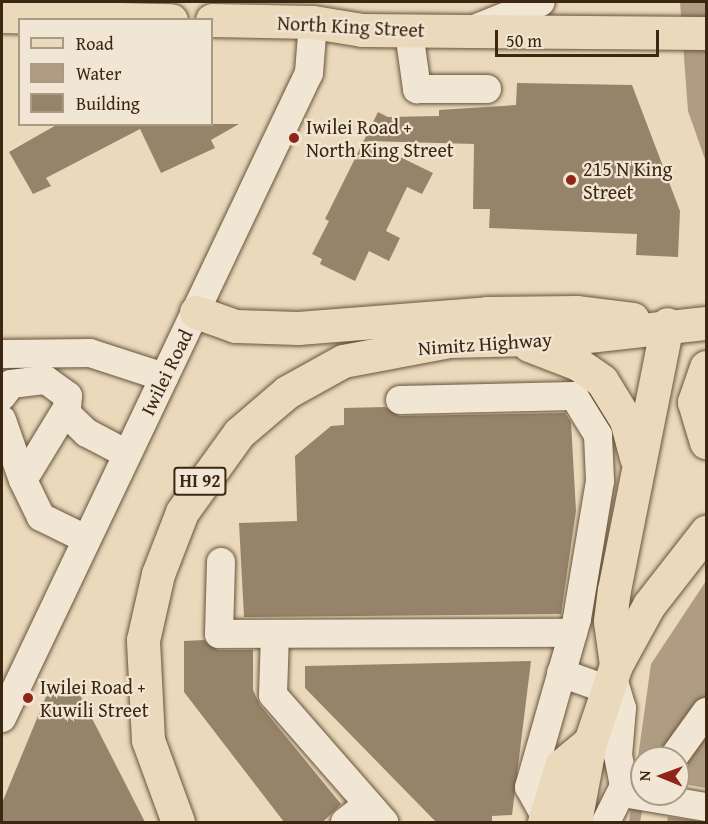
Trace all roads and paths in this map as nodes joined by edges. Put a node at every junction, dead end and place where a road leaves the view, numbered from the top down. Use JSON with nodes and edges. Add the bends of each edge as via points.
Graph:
{"nodes":[{"id":1,"x":541,"y":2,"type":"edge"},
{"id":2,"x":2,"y":16,"type":"edge"},
{"id":3,"x":86,"y":18,"type":"edge"},
{"id":4,"x":213,"y":20,"type":"edge"},
{"id":5,"x":313,"y":22,"type":"junction"},
{"id":6,"x":470,"y":31,"type":"junction"},
{"id":7,"x":409,"y":32,"type":"junction"},
{"id":8,"x":691,"y":33,"type":"edge"},
{"id":9,"x":487,"y":89,"type":"dead end"},
{"id":10,"x":196,"y":312,"type":"junction"},
{"id":11,"x":706,"y":323,"type":"edge"},
{"id":12,"x":667,"y":324,"type":"junction"},
{"id":13,"x":511,"y":338,"type":"junction"},
{"id":14,"x":2,"y":354,"type":"edge"},
{"id":15,"x":706,"y":367,"type":"edge"},
{"id":16,"x":164,"y":377,"type":"junction"},
{"id":17,"x":2,"y":391,"type":"edge"},
{"id":18,"x":400,"y":400,"type":"dead end"},
{"id":19,"x":65,"y":412,"type":"junction"},
{"id":20,"x":2,"y":420,"type":"edge"},
{"id":21,"x":706,"y":442,"type":"edge"},
{"id":22,"x":127,"y":454,"type":"junction"},
{"id":23,"x":636,"y":476,"type":"junction"},
{"id":24,"x":23,"y":480,"type":"junction"},
{"id":25,"x":600,"y":481,"type":"junction"},
{"id":26,"x":706,"y":532,"type":"edge"},
{"id":27,"x":86,"y":539,"type":"junction"},
{"id":28,"x":221,"y":562,"type":"dead end"},
{"id":29,"x":582,"y":584,"type":"junction"},
{"id":30,"x":614,"y":590,"type":"junction"},
{"id":31,"x":573,"y":633,"type":"junction"},
{"id":32,"x":275,"y":634,"type":"junction"},
{"id":33,"x":561,"y":673,"type":"junction"},
{"id":34,"x":611,"y":677,"type":"junction"},
{"id":35,"x":706,"y":712,"type":"edge"},
{"id":36,"x":2,"y":718,"type":"edge"},
{"id":37,"x":682,"y":746,"type":"edge"},
{"id":38,"x":623,"y":793,"type":"junction"},
{"id":39,"x":630,"y":796,"type":"edge"},
{"id":40,"x":681,"y":806,"type":"edge"},
{"id":41,"x":706,"y":807,"type":"edge"},
{"id":42,"x":376,"y":813,"type":"edge"},
{"id":43,"x":555,"y":821,"type":"edge"},
{"id":44,"x":178,"y":822,"type":"edge"},
{"id":45,"x":345,"y":822,"type":"edge"},
{"id":46,"x":606,"y":822,"type":"edge"}],
"edges":[{"from":1,"to":6,"type":"street"},
{"from":2,"to":3,"type":"main road"},
{"from":4,"to":5,"type":"main road","name":"North King Street"},
{"from":5,"to":7,"type":"main road","name":"North King Street"},
{"from":5,"to":10,"type":"street","name":"Iwilei Road","via":[[309,73]]},
{"from":6,"to":7,"type":"main road","name":"North King Street"},
{"from":6,"to":8,"type":"main road","name":"North King Street"},
{"from":7,"to":9,"type":"street","via":[[417,89]]},
{"from":10,"to":12,"type":"main road","via":[[235,326],[298,328],[403,318],[576,312]]},
{"from":10,"to":16,"type":"street","name":"Iwilei Road"},
{"from":11,"to":12,"type":"main road","name":"Nimitz Highway","number":"HI 92"},
{"from":12,"to":13,"type":"main road","name":"Nimitz Highway","number":"HI 92","via":[[633,333]]},
{"from":12,"to":23,"type":"main road"},
{"from":13,"to":23,"type":"main road","via":[[578,364],[602,381],[626,420]]},
{"from":13,"to":44,"type":"main road","name":"Nimitz Highway","number":"HI 92","via":[[449,341],[343,361],[262,411],[199,483],[168,542],[143,640],[148,740]]},
{"from":14,"to":16,"type":"street","via":[[90,353]]},
{"from":15,"to":21,"type":"main road","via":[[694,402]]},
{"from":16,"to":22,"type":"street","name":"Iwilei Road"},
{"from":17,"to":19,"type":"street","via":[[46,380],[56,383],[68,393]]},
{"from":18,"to":25,"type":"street","via":[[574,396],[598,435]]},
{"from":19,"to":22,"type":"street","via":[[87,433]]},
{"from":19,"to":24,"type":"street"},
{"from":20,"to":24,"type":"street"},
{"from":22,"to":27,"type":"street","name":"Iwilei Road"},
{"from":23,"to":25,"type":"street"},
{"from":23,"to":30,"type":"main road"},
{"from":24,"to":27,"type":"street","via":[[41,517]]},
{"from":25,"to":29,"type":"street"},
{"from":26,"to":34,"type":"main road","via":[[649,605]]},
{"from":27,"to":36,"type":"street","name":"Iwilei Road"},
{"from":28,"to":32,"type":"street","via":[[219,634]]},
{"from":29,"to":30,"type":"street"},
{"from":29,"to":31,"type":"street"},
{"from":30,"to":34,"type":"main road"},
{"from":31,"to":32,"type":"street"},
{"from":31,"to":33,"type":"street"},
{"from":32,"to":42,"type":"street","via":[[273,695]]},
{"from":33,"to":34,"type":"street"},
{"from":33,"to":43,"type":"street","via":[[530,787]]},
{"from":34,"to":38,"type":"street","via":[[622,708],[618,755]]},
{"from":34,"to":43,"type":"main road","via":[[590,742]]},
{"from":35,"to":37,"type":"street"},
{"from":38,"to":39,"type":"street"},
{"from":38,"to":46,"type":"street"},
{"from":40,"to":41,"type":"street"},
{"from":42,"to":45,"type":"street"}]}
